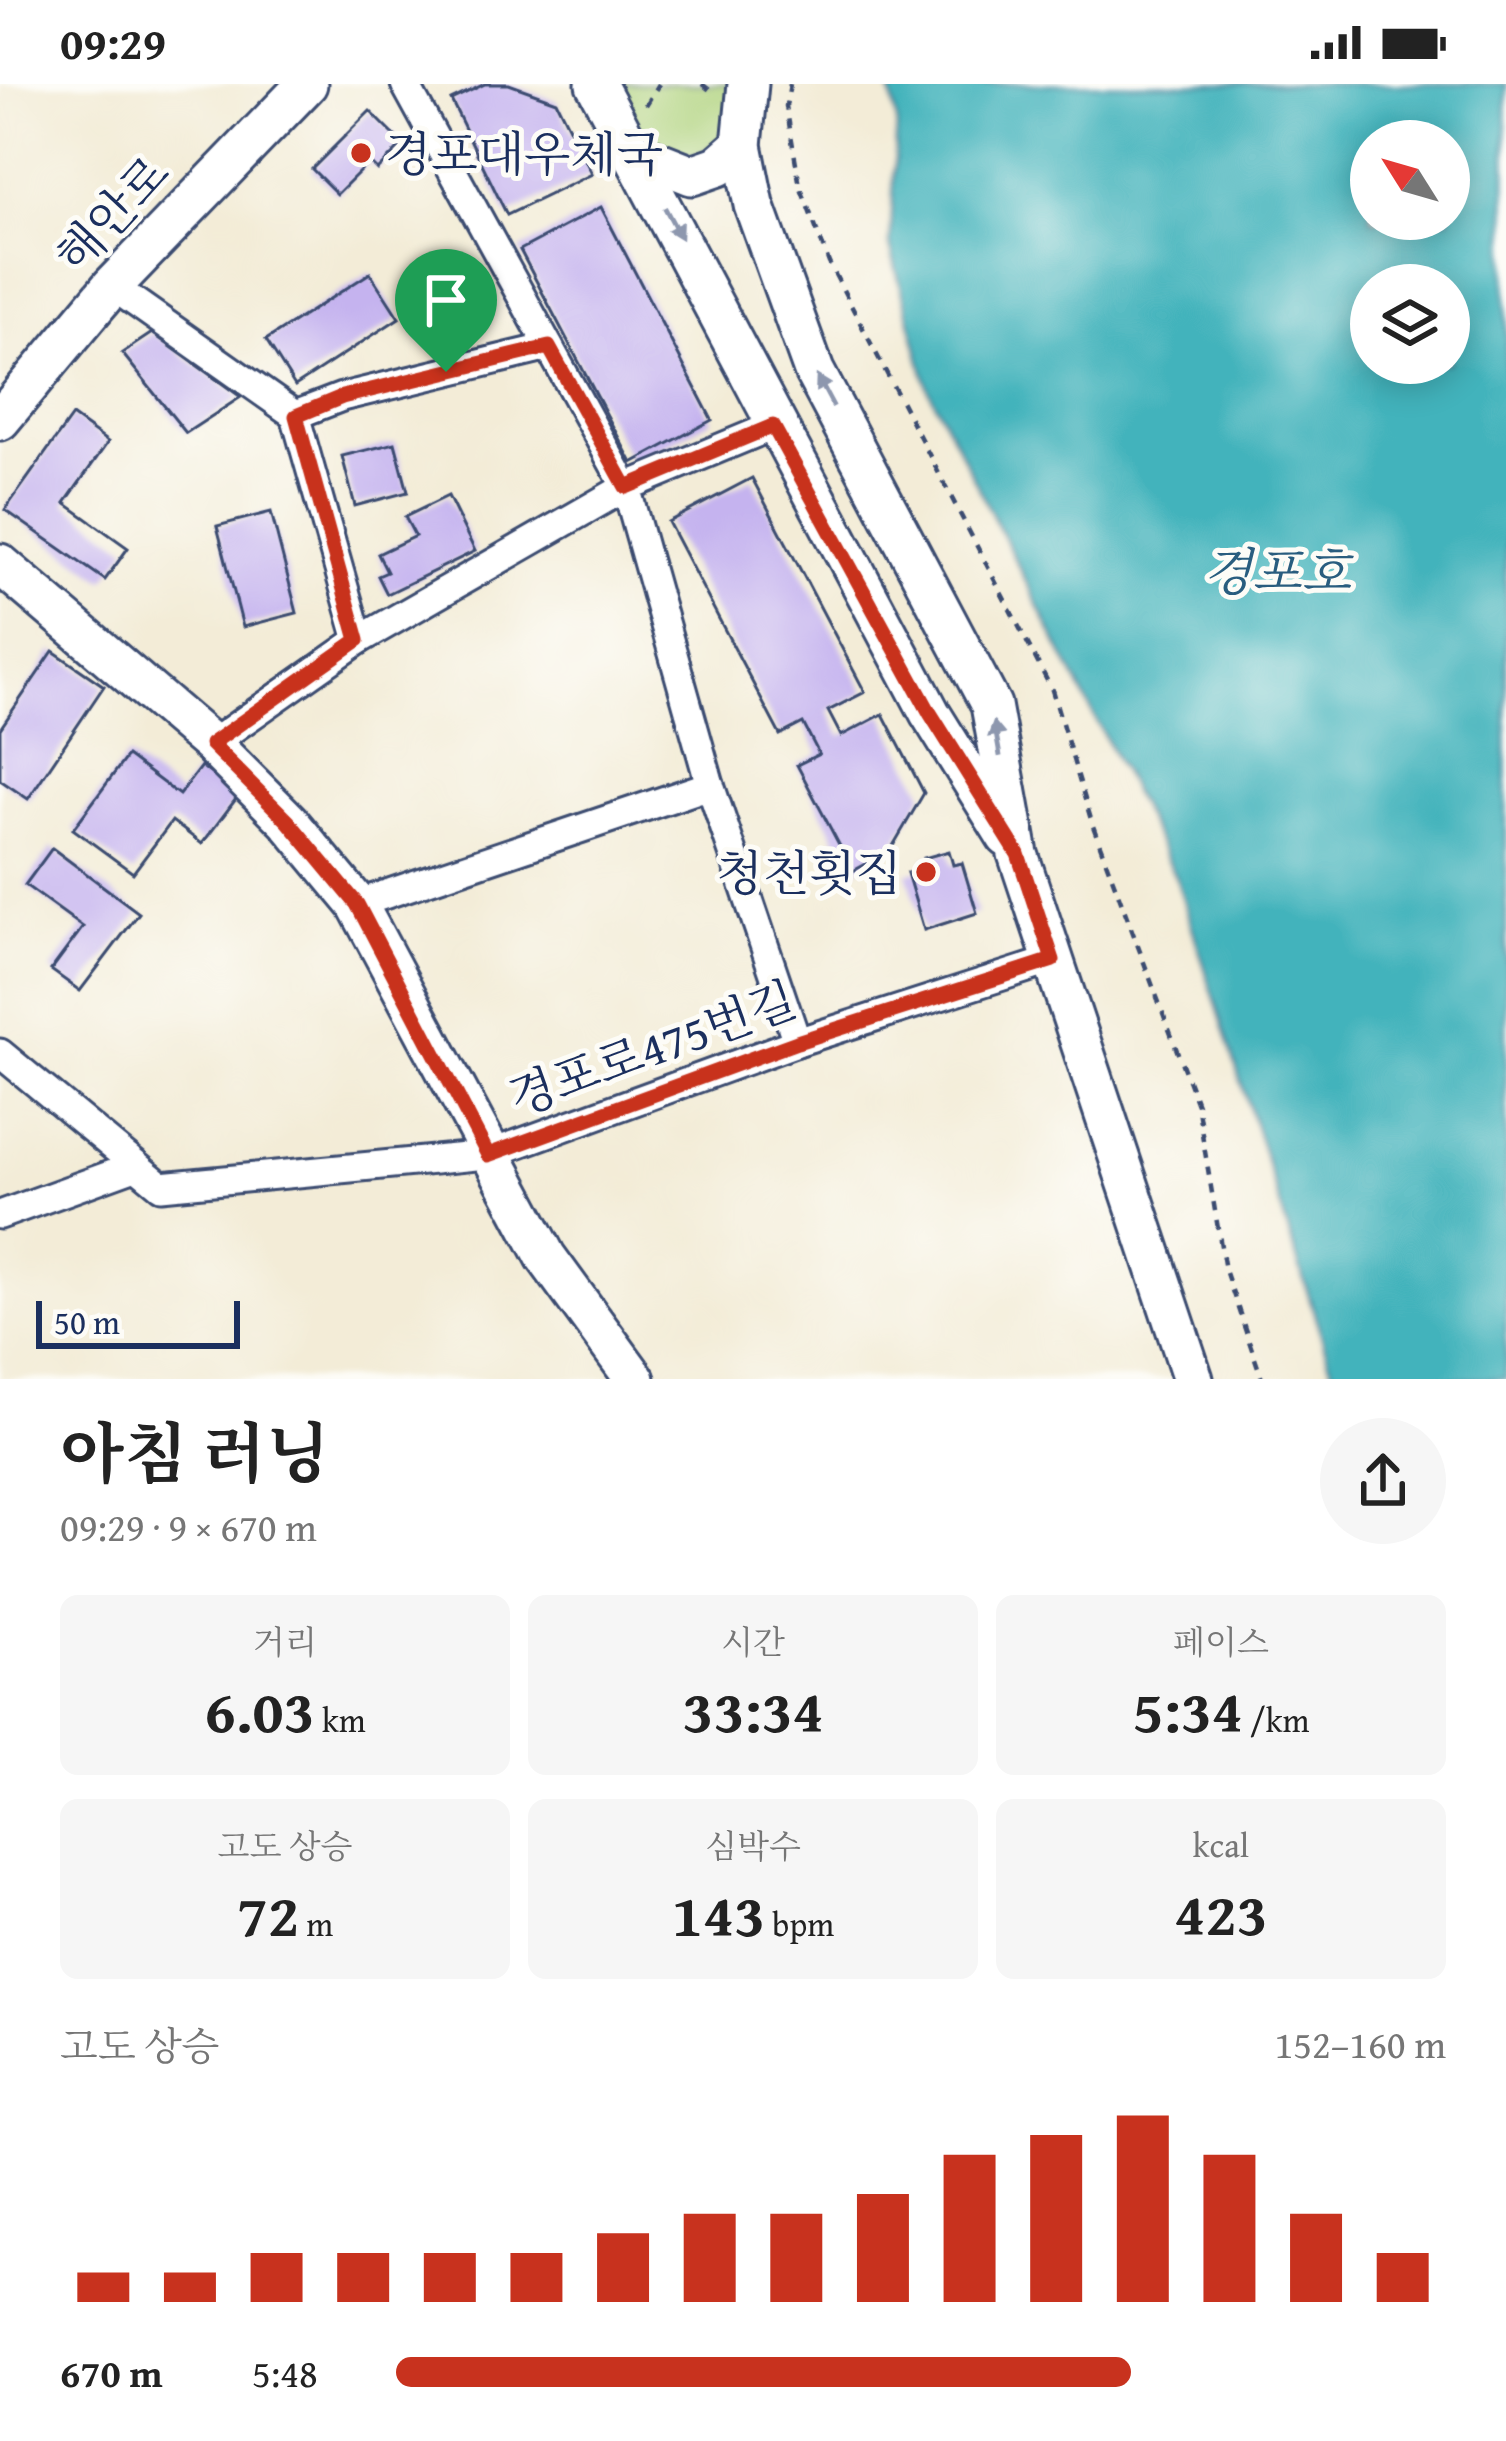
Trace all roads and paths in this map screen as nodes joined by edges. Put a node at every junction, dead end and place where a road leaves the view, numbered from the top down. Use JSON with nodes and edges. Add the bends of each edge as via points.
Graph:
{"nodes":[{"id":1,"x":308,"y":84,"type":"edge"},
{"id":2,"x":405,"y":84,"type":"edge"},
{"id":3,"x":596,"y":84,"type":"edge"},
{"id":4,"x":659,"y":84,"type":"edge"},
{"id":5,"x":748,"y":84,"type":"edge"},
{"id":6,"x":790,"y":84,"type":"edge"},
{"id":7,"x":638,"y":135,"type":"junction"},
{"id":8,"x":742,"y":145,"type":"junction"},
{"id":9,"x":112,"y":286,"type":"junction"},
{"id":10,"x":549,"y":347,"type":"junction"},
{"id":11,"x":296,"y":416,"type":"junction"},
{"id":12,"x":0,"y":420,"type":"edge"},
{"id":13,"x":773,"y":426,"type":"junction"},
{"id":14,"x":626,"y":487,"type":"junction"},
{"id":15,"x":0,"y":564,"type":"edge"},
{"id":16,"x":358,"y":640,"type":"junction"},
{"id":17,"x":211,"y":744,"type":"junction"},
{"id":18,"x":710,"y":785,"type":"junction"},
{"id":19,"x":1018,"y":854,"type":"junction"},
{"id":20,"x":357,"y":904,"type":"junction"},
{"id":21,"x":1053,"y":960,"type":"junction"},
{"id":22,"x":797,"y":1042,"type":"junction"},
{"id":23,"x":0,"y":1053,"type":"edge"},
{"id":24,"x":488,"y":1155,"type":"junction"},
{"id":25,"x":135,"y":1166,"type":"junction"},
{"id":26,"x":0,"y":1215,"type":"edge"},
{"id":27,"x":635,"y":1379,"type":"edge"},
{"id":28,"x":1193,"y":1379,"type":"edge"},
{"id":29,"x":1262,"y":1379,"type":"edge"}],
"edges":[{"from":1,"to":9,"type":"street","name":"해안로"},
{"from":2,"to":10,"type":"street"},
{"from":3,"to":7,"type":"street"},
{"from":4,"to":7,"type":"path"},
{"from":5,"to":8,"type":"street"},
{"from":6,"to":29,"type":"path","via":[[786,106],[800,186],[829,263],[1052,690],[1093,826],[1197,1104],[1225,1270]]},
{"from":7,"to":8,"type":"street","via":[[692,175]]},
{"from":7,"to":13,"type":"street","one_way":true},
{"from":19,"to":8,"type":"street","one_way":true,"via":[[991,705],[814,371],[754,205]]},
{"from":9,"to":11,"type":"street"},
{"from":9,"to":12,"type":"street","name":"해안로"},
{"from":10,"to":11,"type":"street","via":[[342,397]]},
{"from":10,"to":14,"type":"street"},
{"from":11,"to":16,"type":"street"},
{"from":13,"to":14,"type":"street"},
{"from":13,"to":19,"type":"street","via":[[930,713]]},
{"from":14,"to":16,"type":"street"},
{"from":14,"to":18,"type":"street"},
{"from":15,"to":17,"type":"street"},
{"from":16,"to":17,"type":"street"},
{"from":17,"to":20,"type":"street"},
{"from":18,"to":20,"type":"street"},
{"from":18,"to":22,"type":"street"},
{"from":19,"to":21,"type":"street"},
{"from":20,"to":24,"type":"street"},
{"from":21,"to":22,"type":"street","name":"경포로475번길"},
{"from":21,"to":28,"type":"street"},
{"from":22,"to":24,"type":"street","name":"경포로475번길"},
{"from":23,"to":25,"type":"street","name":"경포로475번길"},
{"from":24,"to":25,"type":"street","name":"경포로475번길","via":[[161,1186]]},
{"from":24,"to":27,"type":"street","via":[[546,1257]]},
{"from":25,"to":26,"type":"street"}]}
